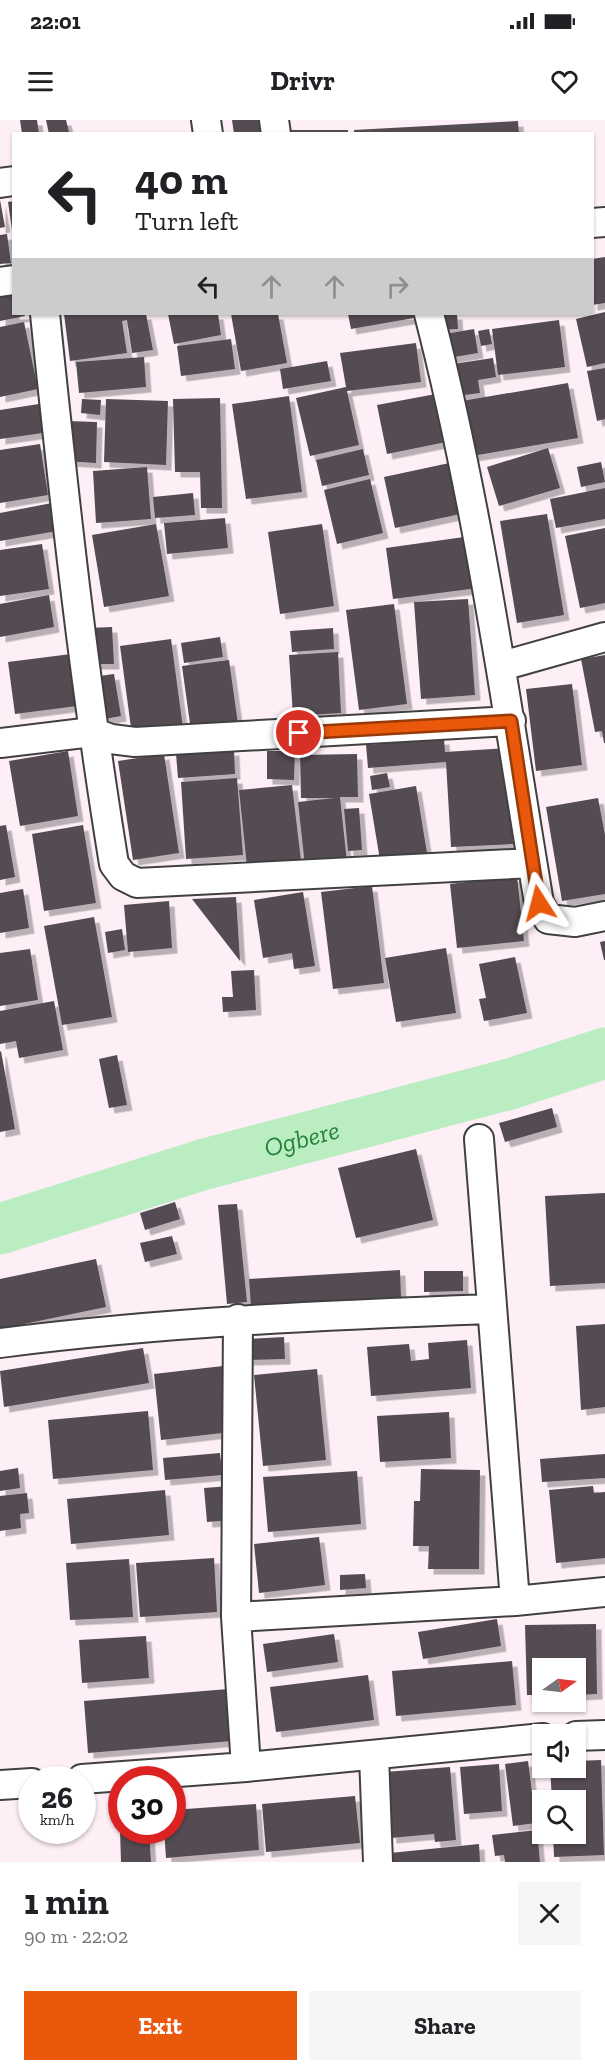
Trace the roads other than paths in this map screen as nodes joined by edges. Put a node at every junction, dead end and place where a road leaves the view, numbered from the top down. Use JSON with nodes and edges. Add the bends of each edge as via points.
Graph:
{"nodes":[{"id":1,"x":45,"y":315,"type":"edge"},
{"id":2,"x":429,"y":315,"type":"edge"},
{"id":3,"x":605,"y":637,"type":"edge"},
{"id":4,"x":502,"y":666,"type":"junction"},
{"id":5,"x":511,"y":721,"type":"junction"},
{"id":6,"x":92,"y":732,"type":"junction"},
{"id":7,"x":0,"y":743,"type":"edge"},
{"id":8,"x":532,"y":863,"type":"junction"},
{"id":9,"x":605,"y":916,"type":"edge"},
{"id":10,"x":479,"y":1139,"type":"dead end"},
{"id":11,"x":492,"y":1309,"type":"junction"},
{"id":12,"x":238,"y":1319,"type":"junction"},
{"id":13,"x":0,"y":1343,"type":"edge"},
{"id":14,"x":605,"y":1592,"type":"edge"},
{"id":15,"x":515,"y":1601,"type":"junction"},
{"id":16,"x":236,"y":1617,"type":"junction"},
{"id":17,"x":586,"y":1736,"type":"edge"},
{"id":18,"x":605,"y":1736,"type":"edge"},
{"id":19,"x":532,"y":1739,"type":"edge"},
{"id":20,"x":374,"y":1755,"type":"junction"},
{"id":21,"x":246,"y":1767,"type":"junction"},
{"id":22,"x":96,"y":1778,"type":"edge"},
{"id":23,"x":18,"y":1784,"type":"edge"},
{"id":24,"x":0,"y":1785,"type":"edge"},
{"id":25,"x":378,"y":1862,"type":"edge"}],
"edges":[{"from":1,"to":6,"type":"street"},
{"from":2,"to":4,"type":"street","via":[[460,441]]},
{"from":3,"to":4,"type":"street"},
{"from":4,"to":5,"type":"street"},
{"from":5,"to":6,"type":"street","via":[[135,742]]},
{"from":5,"to":8,"type":"street"},
{"from":6,"to":7,"type":"street"},
{"from":6,"to":8,"type":"street","via":[[114,864],[123,876],[137,883]]},
{"from":8,"to":9,"type":"street","via":[[539,903],[548,919],[575,922]]},
{"from":10,"to":11,"type":"street"},
{"from":11,"to":12,"type":"street"},
{"from":11,"to":15,"type":"street"},
{"from":12,"to":13,"type":"street"},
{"from":12,"to":16,"type":"street"},
{"from":14,"to":15,"type":"street"},
{"from":15,"to":16,"type":"street"},
{"from":16,"to":21,"type":"street"},
{"from":17,"to":18,"type":"street"},
{"from":19,"to":20,"type":"street"},
{"from":20,"to":21,"type":"street"},
{"from":20,"to":25,"type":"street"},
{"from":21,"to":22,"type":"street"},
{"from":23,"to":24,"type":"street"}]}
